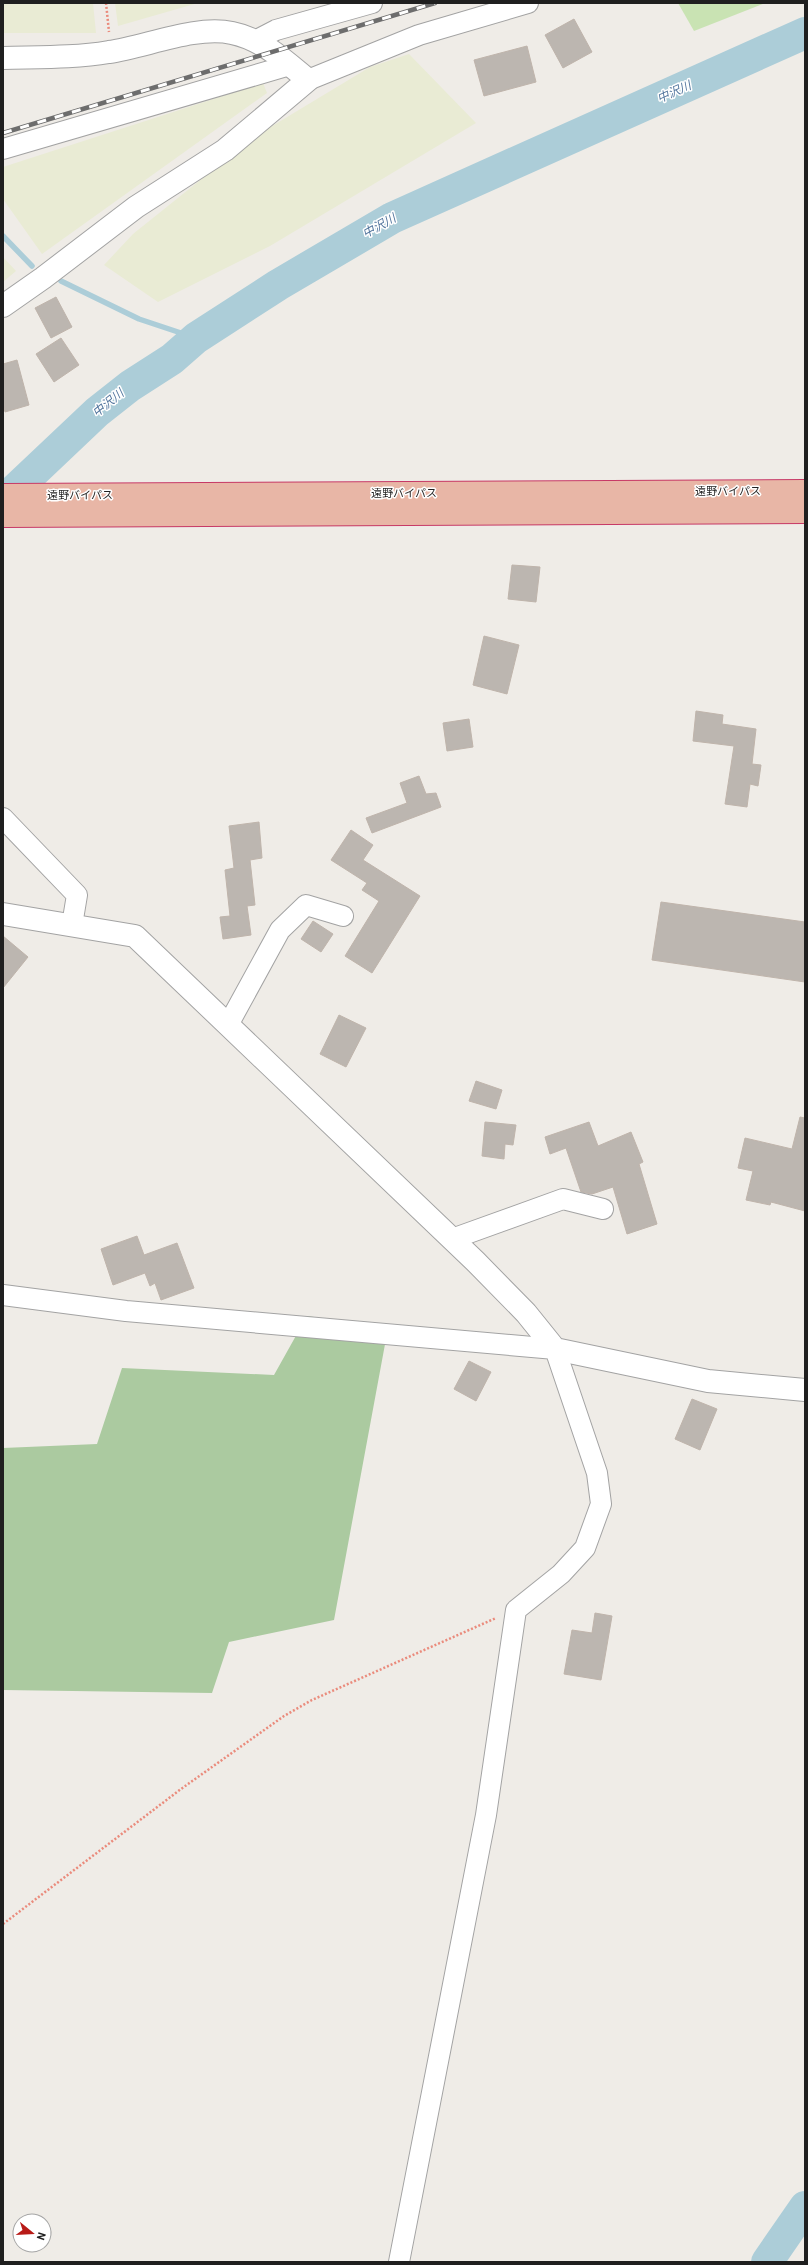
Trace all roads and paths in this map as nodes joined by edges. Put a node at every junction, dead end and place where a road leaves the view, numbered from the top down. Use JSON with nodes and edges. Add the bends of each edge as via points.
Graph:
{"nodes":[{"id":1,"x":106,"y":3,"type":"edge"},
{"id":2,"x":372,"y":3,"type":"edge"},
{"id":3,"x":528,"y":3,"type":"edge"},
{"id":4,"x":255,"y":41,"type":"junction"},
{"id":5,"x":112,"y":52,"type":"junction"},
{"id":6,"x":3,"y":58,"type":"edge"},
{"id":7,"x":290,"y":65,"type":"junction"},
{"id":8,"x":308,"y":80,"type":"junction"},
{"id":9,"x":3,"y":150,"type":"edge"},
{"id":10,"x":3,"y":306,"type":"edge"},
{"id":11,"x":805,"y":491,"type":"edge"},
{"id":12,"x":3,"y":495,"type":"edge"},
{"id":13,"x":805,"y":512,"type":"edge"},
{"id":14,"x":3,"y":516,"type":"edge"},
{"id":15,"x":3,"y":818,"type":"edge"},
{"id":16,"x":3,"y":914,"type":"edge"},
{"id":17,"x":343,"y":916,"type":"dead end"},
{"id":18,"x":72,"y":924,"type":"junction"},
{"id":19,"x":228,"y":1025,"type":"junction"},
{"id":20,"x":603,"y":1209,"type":"dead end"},
{"id":21,"x":452,"y":1239,"type":"junction"},
{"id":22,"x":3,"y":1295,"type":"edge"},
{"id":23,"x":555,"y":1349,"type":"junction"},
{"id":24,"x":805,"y":1390,"type":"edge"},
{"id":25,"x":516,"y":1610,"type":"junction"},
{"id":26,"x":3,"y":1924,"type":"edge"},
{"id":27,"x":399,"y":2262,"type":"edge"}],
"edges":[{"from":1,"to":5,"type":"path"},
{"from":2,"to":4,"type":"street","via":[[276,30]]},
{"from":3,"to":8,"type":"street","via":[[419,35]]},
{"from":4,"to":5,"type":"street","via":[[231,32],[197,32]]},
{"from":4,"to":7,"type":"street"},
{"from":5,"to":6,"type":"street","via":[[80,57]]},
{"from":7,"to":8,"type":"street"},
{"from":7,"to":9,"type":"street"},
{"from":8,"to":10,"type":"street","via":[[225,150],[136,207]]},
{"from":11,"to":12,"type":"highway","name":"遠野バイパス"},
{"from":13,"to":14,"type":"highway","name":"遠野バイパス"},
{"from":15,"to":18,"type":"street","via":[[77,895]]},
{"from":16,"to":18,"type":"street"},
{"from":17,"to":19,"type":"street","via":[[306,905],[280,930]]},
{"from":18,"to":19,"type":"street","via":[[135,936]]},
{"from":19,"to":21,"type":"street"},
{"from":20,"to":21,"type":"street","via":[[563,1199]]},
{"from":21,"to":23,"type":"street","via":[[526,1313]]},
{"from":22,"to":23,"type":"street","via":[[126,1310]]},
{"from":23,"to":24,"type":"street","via":[[708,1381]]},
{"from":23,"to":25,"type":"street","via":[[597,1473],[601,1504],[585,1548],[561,1574]]},
{"from":25,"to":26,"type":"path","via":[[312,1700],[284,1716],[181,1789]]},
{"from":25,"to":27,"type":"street","via":[[486,1815]]}]}
